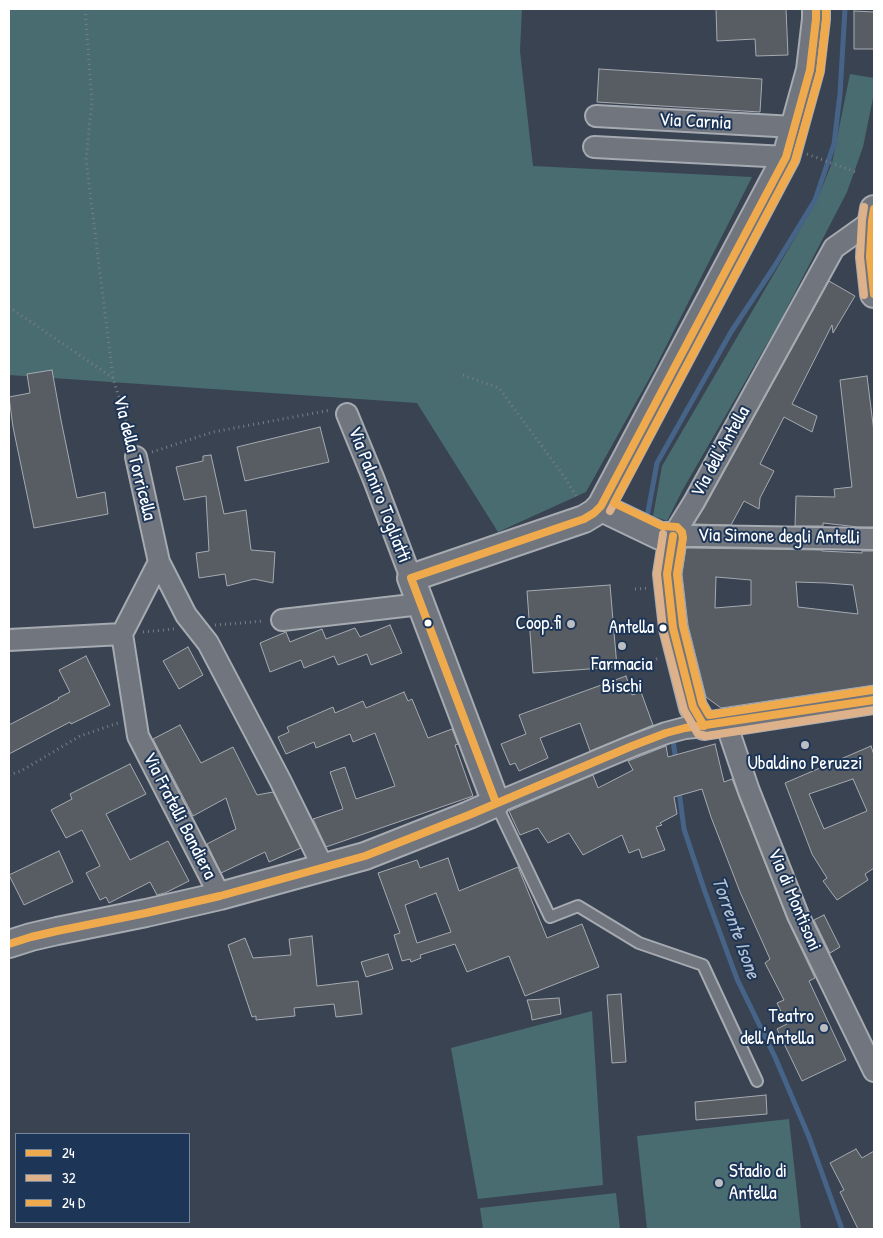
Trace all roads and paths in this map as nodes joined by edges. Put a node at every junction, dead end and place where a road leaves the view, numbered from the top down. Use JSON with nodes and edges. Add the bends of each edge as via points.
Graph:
{"nodes":[{"id":1,"x":84,"y":9,"type":"edge"},
{"id":2,"x":816,"y":9,"type":"edge"},
{"id":3,"x":596,"y":116,"type":"dead end"},
{"id":4,"x":794,"y":127,"type":"junction"},
{"id":5,"x":594,"y":147,"type":"dead end"},
{"id":6,"x":796,"y":155,"type":"junction"},
{"id":7,"x":858,"y":174,"type":"dead end"},
{"id":8,"x":873,"y":215,"type":"edge"},
{"id":9,"x":874,"y":294,"type":"edge"},
{"id":10,"x":9,"y":306,"type":"edge"},
{"id":11,"x":463,"y":375,"type":"dead end"},
{"id":12,"x":113,"y":378,"type":"junction"},
{"id":13,"x":347,"y":414,"type":"joint"},
{"id":14,"x":136,"y":457,"type":"junction"},
{"id":15,"x":576,"y":496,"type":"dead end"},
{"id":16,"x":601,"y":506,"type":"junction"},
{"id":17,"x":673,"y":536,"type":"junction"},
{"id":18,"x":874,"y":539,"type":"edge"},
{"id":19,"x":159,"y":562,"type":"junction"},
{"id":20,"x":411,"y":578,"type":"junction"},
{"id":21,"x":649,"y":588,"type":"dead end"},
{"id":22,"x":635,"y":589,"type":"dead end"},
{"id":23,"x":421,"y":604,"type":"junction"},
{"id":24,"x":282,"y":620,"type":"joint"},
{"id":25,"x":195,"y":627,"type":"junction"},
{"id":26,"x":122,"y":634,"type":"junction"},
{"id":27,"x":9,"y":640,"type":"edge"},
{"id":28,"x":874,"y":700,"type":"edge"},
{"id":29,"x":715,"y":724,"type":"junction"},
{"id":30,"x":137,"y":726,"type":"junction"},
{"id":31,"x":9,"y":775,"type":"edge"},
{"id":32,"x":496,"y":803,"type":"junction"},
{"id":33,"x":323,"y":867,"type":"junction"},
{"id":34,"x":220,"y":896,"type":"junction"},
{"id":35,"x":9,"y":944,"type":"edge"},
{"id":36,"x":874,"y":1071,"type":"edge"},
{"id":37,"x":757,"y":1081,"type":"dead end"}],
"edges":[{"from":1,"to":12,"type":"path","name":"Via della Torricella","via":[[92,101],[86,160]]},
{"from":2,"to":4,"type":"street","via":[[810,70]]},
{"from":3,"to":4,"type":"street","name":"Via Carnia"},
{"from":4,"to":6,"type":"street"},
{"from":5,"to":6,"type":"street","name":"Via Carnia"},
{"from":6,"to":7,"type":"path"},
{"from":6,"to":16,"type":"street"},
{"from":8,"to":9,"type":"street","via":[[870,257]]},
{"from":8,"to":17,"type":"street","name":"Via dell'Antella","via":[[834,248]]},
{"from":10,"to":12,"type":"path"},
{"from":11,"to":15,"type":"path","via":[[499,388]]},
{"from":12,"to":14,"type":"path","name":"Via della Torricella"},
{"from":13,"to":14,"type":"path","via":[[335,409],[213,432]]},
{"from":13,"to":20,"type":"street","name":"Via Palmiro Togliatti"},
{"from":14,"to":19,"type":"street","name":"Via della Torricella"},
{"from":16,"to":17,"type":"street","name":"Via Simone degli Antelli","via":[[660,536]]},
{"from":16,"to":20,"type":"street","via":[[584,519]]},
{"from":17,"to":18,"type":"street","name":"Via Simone degli Antelli"},
{"from":17,"to":29,"type":"street","name":"Via dell'Antella","via":[[667,574],[673,628],[693,707]]},
{"from":19,"to":25,"type":"street","name":"Via della Torricella"},
{"from":19,"to":26,"type":"street"},
{"from":20,"to":23,"type":"street","name":"Via Palmiro Togliatti"},
{"from":21,"to":22,"type":"path"},
{"from":23,"to":24,"type":"street"},
{"from":23,"to":32,"type":"street","name":"Via Palmiro Togliatti"},
{"from":24,"to":25,"type":"path"},
{"from":25,"to":26,"type":"path"},
{"from":25,"to":33,"type":"street","name":"Via della Torricella","via":[[208,643]]},
{"from":26,"to":27,"type":"street"},
{"from":26,"to":30,"type":"street","name":"Via Fratelli Bandiera"},
{"from":28,"to":29,"type":"street"},
{"from":29,"to":32,"type":"street","via":[[684,728],[632,746]]},
{"from":29,"to":36,"type":"street","name":"Via di Montisoni","via":[[749,791],[798,915]]},
{"from":30,"to":31,"type":"path","via":[[80,736],[22,771]]},
{"from":30,"to":34,"type":"street","name":"Via Fratelli Bandiera"},
{"from":32,"to":33,"type":"street","via":[[365,856]]},
{"from":32,"to":37,"type":"lane","via":[[550,916],[578,906],[639,943],[703,965]]},
{"from":33,"to":34,"type":"street"},
{"from":34,"to":35,"type":"street"}]}
